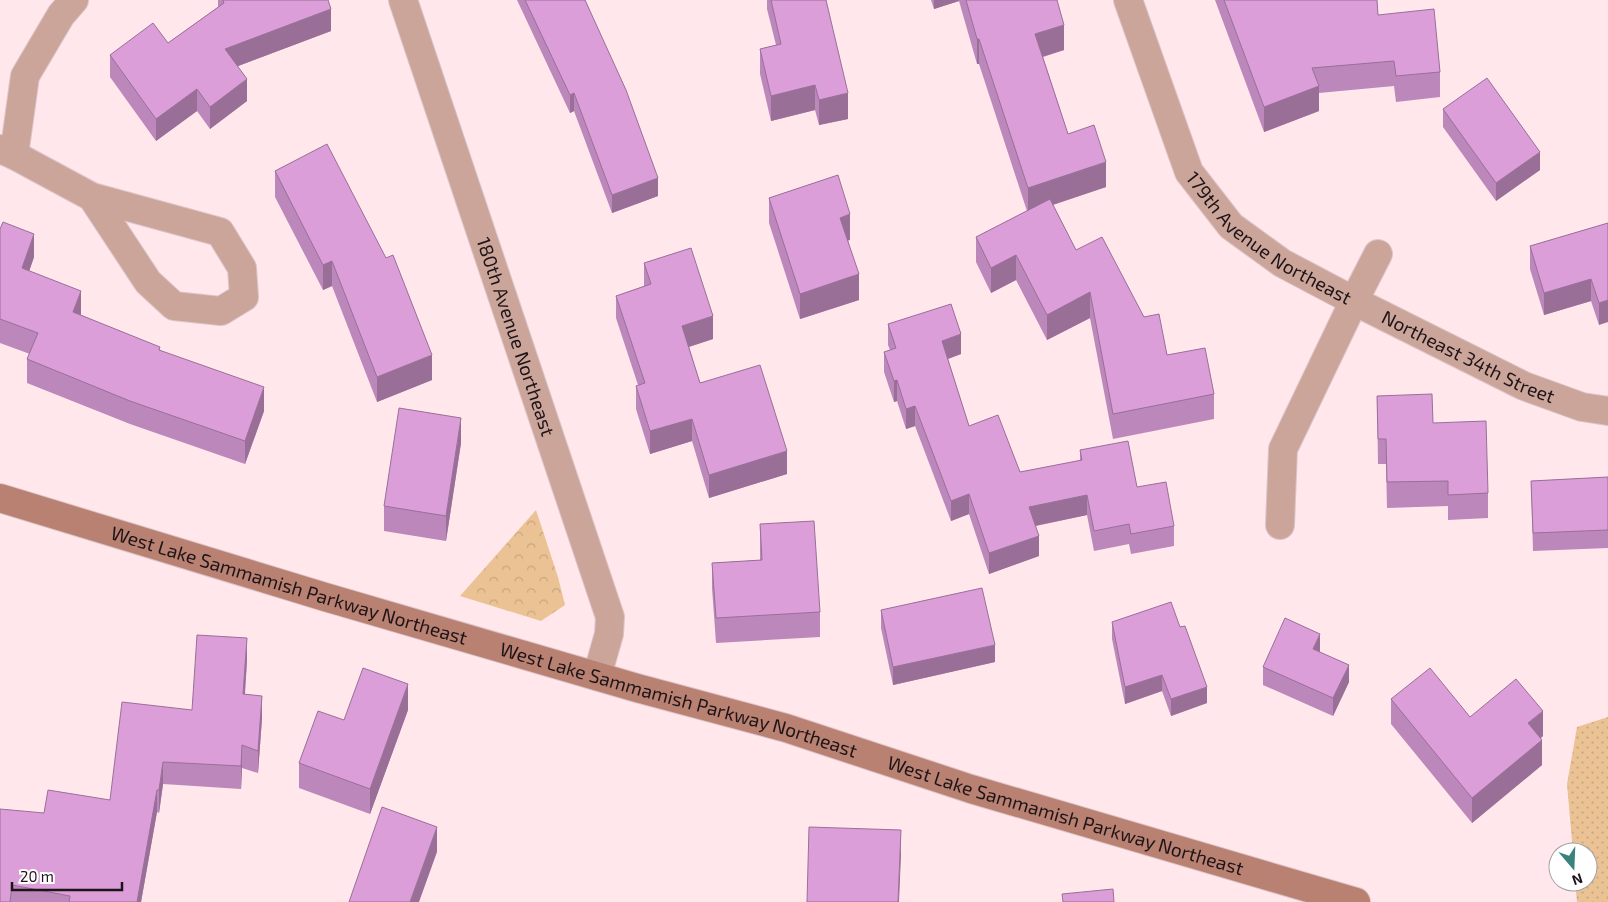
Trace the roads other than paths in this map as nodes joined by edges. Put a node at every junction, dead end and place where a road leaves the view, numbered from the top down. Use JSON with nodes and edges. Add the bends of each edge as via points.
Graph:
{"nodes":[{"id":1,"x":74,"y":0,"type":"edge"},
{"id":2,"x":403,"y":0,"type":"edge"},
{"id":3,"x":1128,"y":0,"type":"edge"},
{"id":4,"x":7,"y":152,"type":"edge"},
{"id":5,"x":92,"y":198,"type":"junction"},
{"id":6,"x":1378,"y":254,"type":"dead end"},
{"id":7,"x":1354,"y":301,"type":"junction"},
{"id":8,"x":1608,"y":411,"type":"edge"},
{"id":9,"x":0,"y":498,"type":"edge"},
{"id":10,"x":1280,"y":525,"type":"dead end"},
{"id":11,"x":597,"y":676,"type":"junction"},
{"id":12,"x":1356,"y":902,"type":"edge"}],
"edges":[{"from":1,"to":4,"type":"street","via":[[61,15],[25,76]]},
{"from":2,"to":11,"type":"street","name":"180th Avenue Northeast","via":[[610,616],[609,634]]},
{"from":3,"to":7,"type":"street","name":"179th Avenue Northeast","via":[[1189,172],[1231,226],[1282,263]]},
{"from":4,"to":5,"type":"street"},
{"from":5,"to":5,"type":"street","via":[[220,232],[242,268],[244,297],[220,311],[174,306],[148,282]]},
{"from":6,"to":7,"type":"street"},
{"from":7,"to":8,"type":"street","name":"Northeast 34th Street","via":[[1524,386],[1582,407]]},
{"from":7,"to":10,"type":"street","name":"179th Avenue Northeast","via":[[1282,448]]},
{"from":9,"to":11,"type":"main road","name":"West Lake Sammamish Parkway Northeast"},
{"from":11,"to":12,"type":"main road","name":"West Lake Sammamish Parkway Northeast","via":[[786,728],[971,789]]}]}
